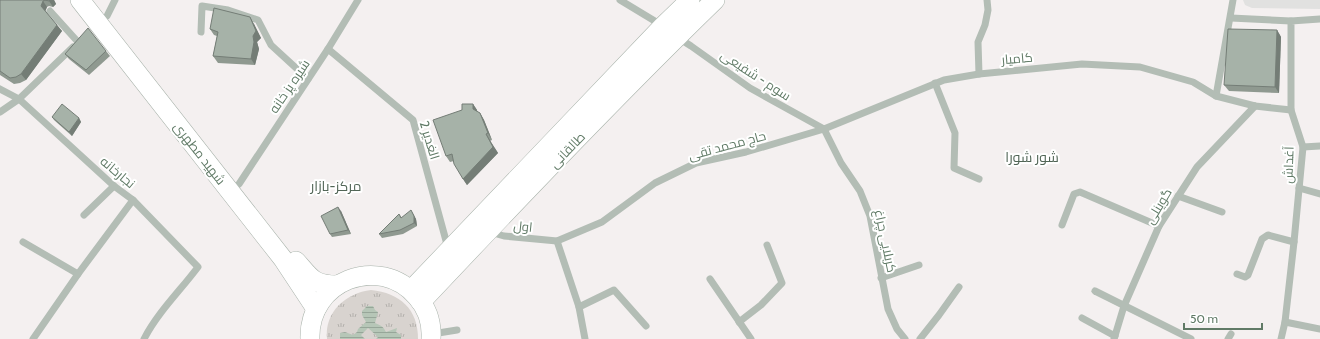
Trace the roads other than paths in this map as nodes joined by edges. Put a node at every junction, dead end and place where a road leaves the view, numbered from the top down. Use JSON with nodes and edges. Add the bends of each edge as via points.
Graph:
{"nodes":[{"id":1,"x":80,"y":0,"type":"edge"},
{"id":2,"x":95,"y":0,"type":"edge"},
{"id":3,"x":358,"y":0,"type":"edge"},
{"id":4,"x":620,"y":0,"type":"edge"},
{"id":5,"x":690,"y":0,"type":"edge"},
{"id":6,"x":715,"y":0,"type":"edge"},
{"id":7,"x":988,"y":0,"type":"edge"},
{"id":8,"x":1233,"y":0,"type":"edge"},
{"id":9,"x":200,"y":3,"type":"edge"},
{"id":10,"x":50,"y":11,"type":"dead end"},
{"id":11,"x":102,"y":15,"type":"edge"},
{"id":12,"x":1231,"y":18,"type":"junction"},
{"id":13,"x":1320,"y":19,"type":"edge"},
{"id":14,"x":1291,"y":21,"type":"junction"},
{"id":15,"x":201,"y":32,"type":"dead end"},
{"id":16,"x":670,"y":32,"type":"junction"},
{"id":17,"x":328,"y":49,"type":"junction"},
{"id":18,"x":979,"y":74,"type":"junction"},
{"id":19,"x":308,"y":79,"type":"junction"},
{"id":20,"x":935,"y":83,"type":"junction"},
{"id":21,"x":0,"y":88,"type":"edge"},
{"id":22,"x":1216,"y":96,"type":"junction"},
{"id":23,"x":19,"y":100,"type":"junction"},
{"id":24,"x":1255,"y":106,"type":"junction"},
{"id":25,"x":1290,"y":110,"type":"junction"},
{"id":26,"x":0,"y":112,"type":"edge"},
{"id":27,"x":824,"y":129,"type":"junction"},
{"id":28,"x":1320,"y":146,"type":"edge"},
{"id":29,"x":1302,"y":147,"type":"junction"},
{"id":30,"x":979,"y":179,"type":"dead end"},
{"id":31,"x":239,"y":184,"type":"junction"},
{"id":32,"x":114,"y":186,"type":"junction"},
{"id":33,"x":1299,"y":188,"type":"junction"},
{"id":34,"x":1320,"y":194,"type":"edge"},
{"id":35,"x":1178,"y":196,"type":"junction"},
{"id":36,"x":133,"y":200,"type":"junction"},
{"id":37,"x":1222,"y":212,"type":"dead end"},
{"id":38,"x":84,"y":215,"type":"dead end"},
{"id":39,"x":1062,"y":225,"type":"dead end"},
{"id":40,"x":1159,"y":226,"type":"junction"},
{"id":41,"x":488,"y":232,"type":"junction"},
{"id":42,"x":557,"y":241,"type":"junction"},
{"id":43,"x":23,"y":242,"type":"dead end"},
{"id":44,"x":1294,"y":242,"type":"junction"},
{"id":45,"x":767,"y":245,"type":"dead end"},
{"id":46,"x":448,"y":250,"type":"junction"},
{"id":47,"x":919,"y":265,"type":"dead end"},
{"id":48,"x":78,"y":274,"type":"junction"},
{"id":49,"x":1237,"y":274,"type":"dead end"},
{"id":50,"x":881,"y":278,"type":"junction"},
{"id":51,"x":710,"y":279,"type":"dead end"},
{"id":52,"x":337,"y":285,"type":"junction"},
{"id":53,"x":959,"y":286,"type":"dead end"},
{"id":54,"x":1095,"y":291,"type":"dead end"},
{"id":55,"x":416,"y":296,"type":"junction"},
{"id":56,"x":1124,"y":306,"type":"junction"},
{"id":57,"x":579,"y":307,"type":"junction"},
{"id":58,"x":316,"y":309,"type":"junction"},
{"id":59,"x":1082,"y":318,"type":"dead end"},
{"id":60,"x":739,"y":322,"type":"junction"},
{"id":61,"x":1285,"y":322,"type":"junction"},
{"id":62,"x":646,"y":326,"type":"dead end"},
{"id":63,"x":1320,"y":329,"type":"edge"},
{"id":64,"x":457,"y":330,"type":"dead end"},
{"id":65,"x":432,"y":336,"type":"edge"},
{"id":66,"x":1115,"y":337,"type":"edge"},
{"id":67,"x":33,"y":339,"type":"edge"},
{"id":68,"x":144,"y":339,"type":"edge"},
{"id":69,"x":310,"y":339,"type":"edge"},
{"id":70,"x":585,"y":339,"type":"edge"},
{"id":71,"x":751,"y":339,"type":"edge"},
{"id":72,"x":906,"y":339,"type":"edge"},
{"id":73,"x":920,"y":339,"type":"edge"},
{"id":74,"x":1191,"y":339,"type":"edge"},
{"id":75,"x":1281,"y":339,"type":"edge"}],
"edges":[{"from":1,"to":11,"type":"main road","name":"شهید مطهری"},
{"from":2,"to":11,"type":"main road","name":"شهید مطهری"},
{"from":3,"to":17,"type":"street","name":"شیره پز خانه"},
{"from":4,"to":16,"type":"street","name":"سوم - شفیعی"},
{"from":5,"to":16,"type":"main road","name":"طالقانی"},
{"from":6,"to":16,"type":"main road","name":"طالقانی"},
{"from":7,"to":18,"type":"street","via":[[985,25],[978,42]]},
{"from":8,"to":12,"type":"street"},
{"from":9,"to":15,"type":"street"},
{"from":9,"to":19,"type":"street","via":[[258,20],[271,45]]},
{"from":10,"to":23,"type":"street","via":[[80,39]]},
{"from":11,"to":31,"type":"main road","name":"شهید مطهری"},
{"from":11,"to":58,"type":"main road","name":"شهید مطهری","via":[[214,176],[283,259]]},
{"from":12,"to":14,"type":"street"},
{"from":12,"to":22,"type":"street"},
{"from":13,"to":14,"type":"street"},
{"from":14,"to":25,"type":"street","name":"آغداش"},
{"from":16,"to":27,"type":"street","name":"سوم - شفیعی","via":[[750,88]]},
{"from":16,"to":41,"type":"main road","name":"طالقانی"},
{"from":16,"to":46,"type":"main road","name":"طالقانی"},
{"from":17,"to":19,"type":"street","name":"شیره پز خانه"},
{"from":17,"to":46,"type":"street","name":"2 الغدیر","via":[[413,120]]},
{"from":18,"to":20,"type":"street","name":"کامیار"},
{"from":18,"to":22,"type":"street","name":"کامیار","via":[[1082,64],[1140,67],[1193,82]]},
{"from":19,"to":31,"type":"street","name":"شیره پز خانه"},
{"from":20,"to":27,"type":"street","name":"کامیار"},
{"from":20,"to":30,"type":"street","via":[[955,133],[954,168]]},
{"from":21,"to":23,"type":"street","name":"نجارخانه"},
{"from":22,"to":24,"type":"street","name":"کامیار"},
{"from":23,"to":26,"type":"street"},
{"from":23,"to":32,"type":"street","name":"نجارخانه"},
{"from":24,"to":25,"type":"street","name":"کامیار"},
{"from":24,"to":35,"type":"street","name":"گوینلی","via":[[1197,167]]},
{"from":25,"to":29,"type":"street","name":"آغداش"},
{"from":27,"to":42,"type":"street","name":"حاج محمد تقی","via":[[746,152],[696,163],[656,183],[602,222]]},
{"from":27,"to":50,"type":"street","name":"کربلایی چراغ","via":[[841,163],[860,191],[870,216]]},
{"from":28,"to":29,"type":"street"},
{"from":29,"to":33,"type":"street","name":"آغداش"},
{"from":31,"to":52,"type":"main road","name":"شهید مطهری","via":[[313,281],[324,285]]},
{"from":32,"to":36,"type":"street","name":"نجارخانه"},
{"from":32,"to":38,"type":"street"},
{"from":33,"to":34,"type":"street"},
{"from":33,"to":44,"type":"street","name":"آغداش"},
{"from":35,"to":37,"type":"street"},
{"from":35,"to":40,"type":"street","name":"گوینلی"},
{"from":36,"to":48,"type":"street"},
{"from":36,"to":68,"type":"street","name":"نجارخانه","via":[[198,268],[162,309]]},
{"from":39,"to":40,"type":"street","via":[[1074,194],[1080,192]]},
{"from":40,"to":56,"type":"street","name":"گوینلی"},
{"from":41,"to":42,"type":"street","name":"اول"},
{"from":41,"to":55,"type":"main road","name":"طالقانی"},
{"from":42,"to":57,"type":"street"},
{"from":43,"to":48,"type":"street"},
{"from":44,"to":49,"type":"street","via":[[1264,236],[1248,275],[1245,277]]},
{"from":44,"to":61,"type":"street","name":"آغداش"},
{"from":45,"to":60,"type":"street","via":[[782,282],[761,305]]},
{"from":46,"to":55,"type":"main road","name":"طالقانی"},
{"from":47,"to":50,"type":"street"},
{"from":48,"to":67,"type":"street"},
{"from":50,"to":72,"type":"street","name":"کربلایی چراغ","via":[[888,309],[897,329]]},
{"from":51,"to":60,"type":"street"},
{"from":52,"to":55,"type":"main road","via":[[351,278],[383,276],[398,281]]},
{"from":52,"to":58,"type":"main road"},
{"from":53,"to":73,"type":"street"},
{"from":54,"to":56,"type":"street"},
{"from":55,"to":65,"type":"main road","via":[[427,312]]},
{"from":56,"to":66,"type":"street","name":"گوینلی"},
{"from":56,"to":74,"type":"street"},
{"from":57,"to":62,"type":"street","via":[[614,290]]},
{"from":57,"to":70,"type":"street"},
{"from":58,"to":69,"type":"main road","via":[[311,323]]},
{"from":59,"to":66,"type":"street"},
{"from":60,"to":71,"type":"street"},
{"from":61,"to":63,"type":"street"},
{"from":61,"to":75,"type":"street","name":"آغداش"},
{"from":64,"to":65,"type":"street"}]}
